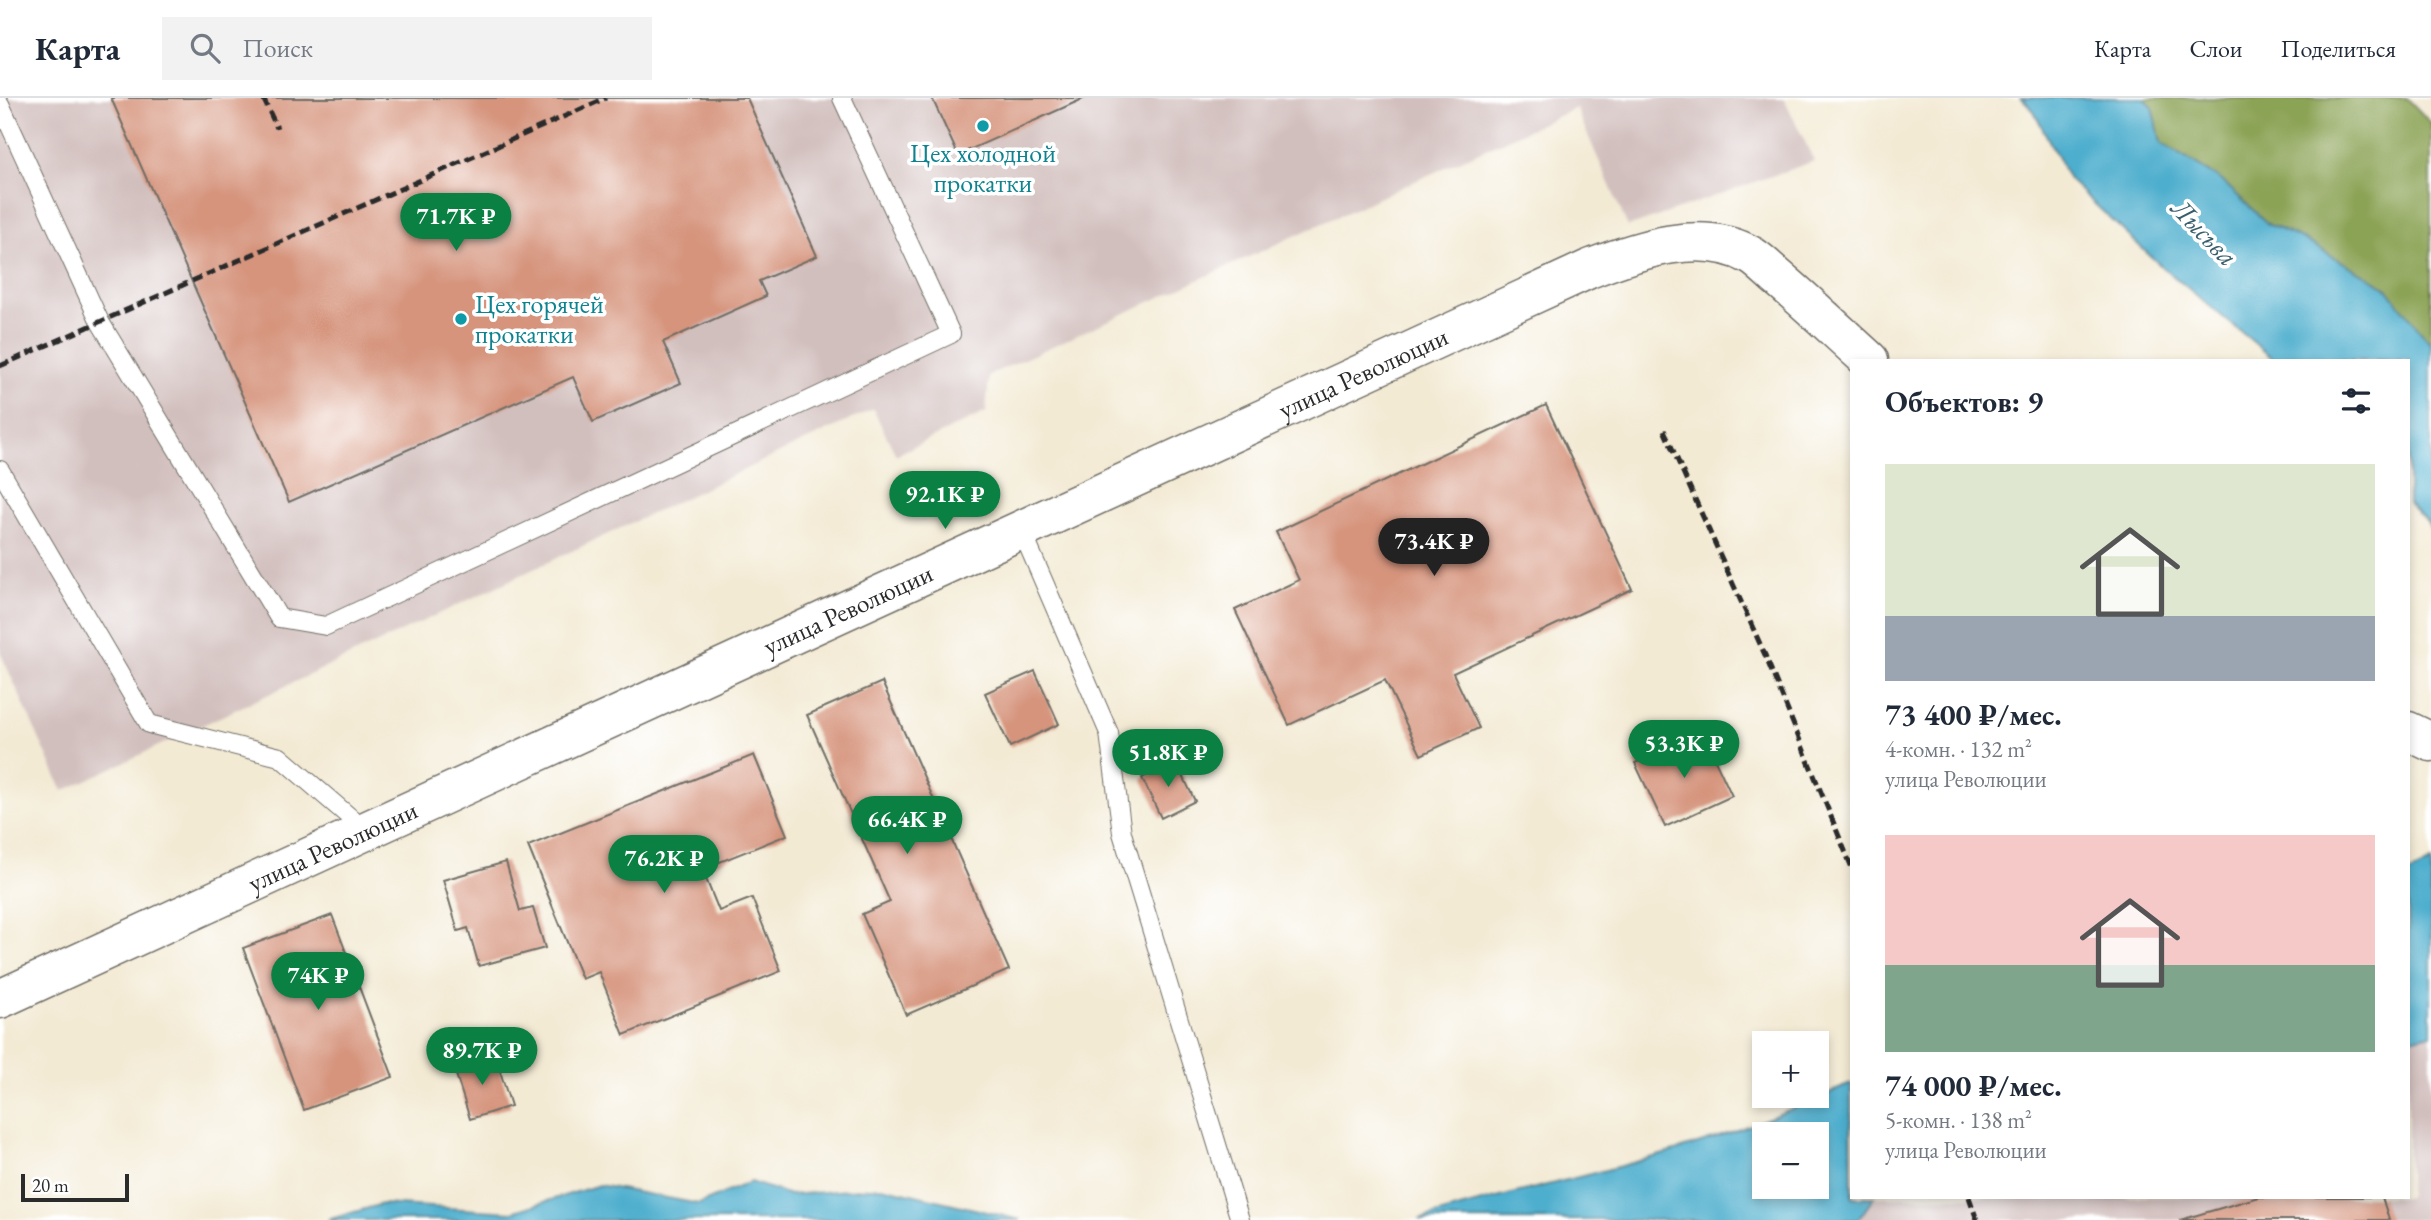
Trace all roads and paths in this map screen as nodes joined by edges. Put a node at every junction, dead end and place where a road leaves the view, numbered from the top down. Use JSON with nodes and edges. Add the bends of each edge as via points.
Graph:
{"nodes":[{"id":1,"x":842,"y":98,"type":"edge"},
{"id":2,"x":0,"y":104,"type":"edge"},
{"id":3,"x":1868,"y":359,"type":"edge"},
{"id":4,"x":0,"y":470,"type":"edge"},
{"id":5,"x":1021,"y":529,"type":"junction"},
{"id":6,"x":2410,"y":732,"type":"edge"},
{"id":7,"x":2431,"y":742,"type":"edge"},
{"id":8,"x":366,"y":831,"type":"junction"},
{"id":9,"x":0,"y":999,"type":"edge"},
{"id":10,"x":1240,"y":1220,"type":"edge"}],
"edges":[{"from":1,"to":2,"type":"lane","via":[[951,334],[326,626],[279,618],[100,322]]},
{"from":3,"to":5,"type":"street","name":"улица Революции","via":[[1751,255],[1720,244],[1654,248],[1589,269]]},
{"from":4,"to":8,"type":"lane","via":[[149,724],[280,757]]},
{"from":5,"to":8,"type":"street","name":"улица Революции"},
{"from":5,"to":10,"type":"lane","via":[[1109,733],[1122,833]]},
{"from":6,"to":7,"type":"street"},
{"from":8,"to":9,"type":"street","name":"улица Революции"}]}
